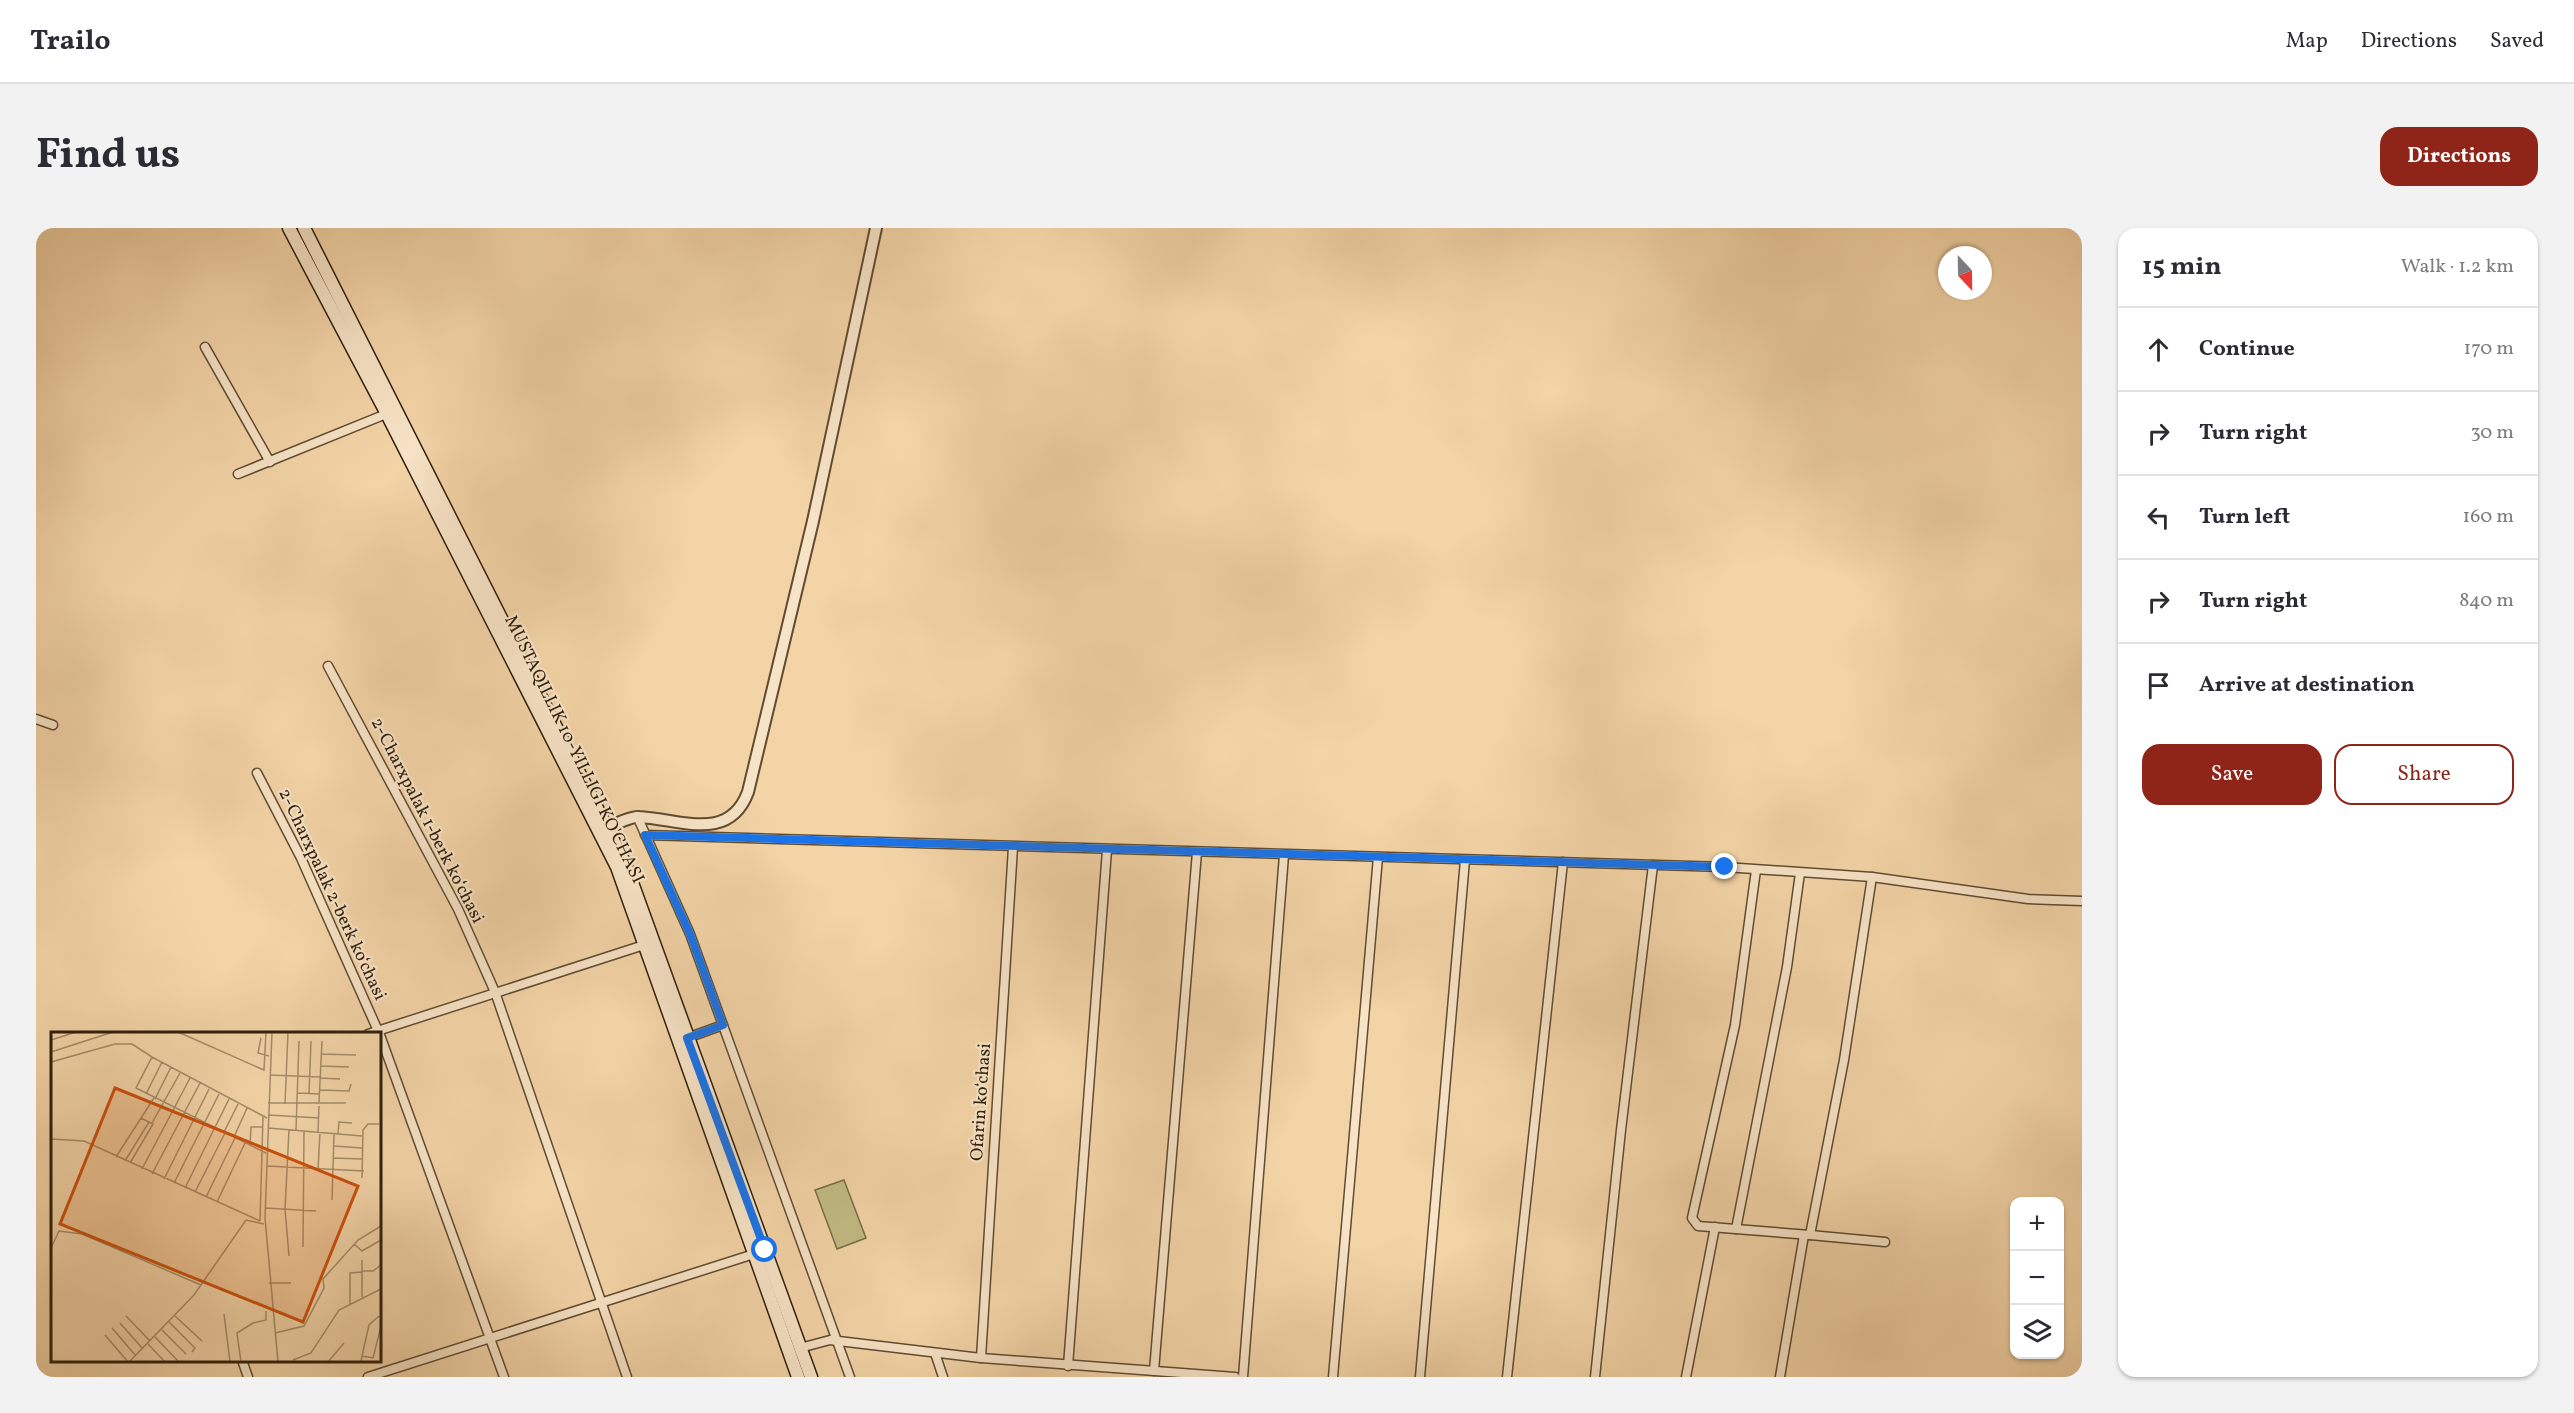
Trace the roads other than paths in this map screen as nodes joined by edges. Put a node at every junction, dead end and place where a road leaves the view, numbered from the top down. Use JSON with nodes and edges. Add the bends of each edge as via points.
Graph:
{"nodes":[{"id":1,"x":289,"y":228,"type":"edge"},
{"id":2,"x":304,"y":228,"type":"edge"},
{"id":3,"x":876,"y":228,"type":"edge"},
{"id":4,"x":205,"y":347,"type":"dead end"},
{"id":5,"x":392,"y":412,"type":"junction"},
{"id":6,"x":270,"y":462,"type":"junction"},
{"id":7,"x":238,"y":474,"type":"dead end"},
{"id":8,"x":328,"y":666,"type":"dead end"},
{"id":9,"x":36,"y":719,"type":"edge"},
{"id":10,"x":53,"y":725,"type":"dead end"},
{"id":11,"x":257,"y":773,"type":"dead end"},
{"id":12,"x":637,"y":816,"type":"junction"},
{"id":13,"x":608,"y":827,"type":"junction"},
{"id":14,"x":645,"y":835,"type":"junction"},
{"id":15,"x":1013,"y":847,"type":"junction"},
{"id":16,"x":1107,"y":850,"type":"junction"},
{"id":17,"x":1197,"y":852,"type":"junction"},
{"id":18,"x":1284,"y":855,"type":"junction"},
{"id":19,"x":1378,"y":857,"type":"junction"},
{"id":20,"x":1465,"y":860,"type":"junction"},
{"id":21,"x":1563,"y":862,"type":"junction"},
{"id":22,"x":1653,"y":865,"type":"junction"},
{"id":23,"x":1756,"y":870,"type":"junction"},
{"id":24,"x":1800,"y":873,"type":"junction"},
{"id":25,"x":1872,"y":877,"type":"junction"},
{"id":26,"x":2082,"y":901,"type":"edge"},
{"id":27,"x":644,"y":945,"type":"junction"},
{"id":28,"x":495,"y":992,"type":"junction"},
{"id":29,"x":723,"y":1025,"type":"junction"},
{"id":30,"x":379,"y":1032,"type":"edge"},
{"id":31,"x":381,"y":1032,"type":"edge"},
{"id":32,"x":692,"y":1036,"type":"junction"},
{"id":33,"x":381,"y":1038,"type":"edge"},
{"id":34,"x":1715,"y":1227,"type":"junction"},
{"id":35,"x":1736,"y":1229,"type":"junction"},
{"id":36,"x":1807,"y":1235,"type":"junction"},
{"id":37,"x":1885,"y":1242,"type":"dead end"},
{"id":38,"x":754,"y":1254,"type":"junction"},
{"id":39,"x":601,"y":1303,"type":"junction"},
{"id":40,"x":490,"y":1338,"type":"junction"},
{"id":41,"x":834,"y":1341,"type":"junction"},
{"id":42,"x":806,"y":1346,"type":"junction"},
{"id":43,"x":935,"y":1353,"type":"junction"},
{"id":44,"x":981,"y":1358,"type":"junction"},
{"id":45,"x":243,"y":1362,"type":"edge"},
{"id":46,"x":1072,"y":1366,"type":"junction"},
{"id":47,"x":1159,"y":1373,"type":"edge"},
{"id":48,"x":373,"y":1376,"type":"edge"},
{"id":49,"x":248,"y":1377,"type":"edge"},
{"id":50,"x":504,"y":1377,"type":"edge"},
{"id":51,"x":627,"y":1377,"type":"edge"},
{"id":52,"x":798,"y":1377,"type":"edge"},
{"id":53,"x":811,"y":1377,"type":"edge"},
{"id":54,"x":850,"y":1377,"type":"edge"},
{"id":55,"x":943,"y":1377,"type":"edge"},
{"id":56,"x":1074,"y":1377,"type":"edge"},
{"id":57,"x":1235,"y":1377,"type":"edge"},
{"id":58,"x":1243,"y":1377,"type":"edge"},
{"id":59,"x":1333,"y":1377,"type":"edge"},
{"id":60,"x":1420,"y":1377,"type":"edge"},
{"id":61,"x":1507,"y":1377,"type":"edge"},
{"id":62,"x":1595,"y":1377,"type":"edge"},
{"id":63,"x":1686,"y":1377,"type":"edge"},
{"id":64,"x":1780,"y":1377,"type":"edge"}],
"edges":[{"from":1,"to":5,"type":"main road","name":"MUSTAQILLIK 10-YILLIGI KO'CHASI"},
{"from":2,"to":5,"type":"main road","name":"MUSTAQILLIK 10-YILLIGI KO'CHASI"},
{"from":3,"to":12,"type":"street","via":[[813,521],[745,800],[740,811],[721,822],[697,824]]},
{"from":4,"to":6,"type":"street"},
{"from":5,"to":6,"type":"street"},
{"from":5,"to":13,"type":"main road","name":"MUSTAQILLIK 10-YILLIGI KO'CHASI"},
{"from":5,"to":27,"type":"main road","name":"MUSTAQILLIK 10-YILLIGI KO'CHASI","via":[[617,867]]},
{"from":6,"to":7,"type":"street"},
{"from":8,"to":28,"type":"street","name":"2-Charxpalak 1-berk koʻchasi","via":[[458,909]]},
{"from":9,"to":10,"type":"street"},
{"from":11,"to":30,"type":"street","name":"2-Charxpalak 2-berk koʻchasi","via":[[306,868]]},
{"from":12,"to":13,"type":"street"},
{"from":12,"to":14,"type":"street"},
{"from":13,"to":32,"type":"main road","name":"MUSTAQILLIK 10-YILLIGI KO'CHASI"},
{"from":14,"to":15,"type":"street"},
{"from":14,"to":29,"type":"street","via":[[690,934]]},
{"from":15,"to":16,"type":"street"},
{"from":15,"to":44,"type":"street","name":"Ofarin koʻchasi"},
{"from":16,"to":17,"type":"street"},
{"from":16,"to":46,"type":"street"},
{"from":17,"to":18,"type":"street"},
{"from":17,"to":47,"type":"street"},
{"from":18,"to":19,"type":"street"},
{"from":18,"to":58,"type":"street"},
{"from":19,"to":20,"type":"street"},
{"from":19,"to":59,"type":"street"},
{"from":20,"to":21,"type":"street"},
{"from":20,"to":60,"type":"street"},
{"from":21,"to":22,"type":"street"},
{"from":21,"to":61,"type":"street"},
{"from":22,"to":23,"type":"street"},
{"from":22,"to":62,"type":"street"},
{"from":23,"to":24,"type":"street"},
{"from":23,"to":34,"type":"street","via":[[1735,1024],[1692,1215],[1698,1226]]},
{"from":24,"to":25,"type":"street"},
{"from":24,"to":35,"type":"street","via":[[1787,967]]},
{"from":25,"to":26,"type":"street","via":[[2028,899]]},
{"from":25,"to":36,"type":"street","via":[[1844,1060]]},
{"from":27,"to":28,"type":"street"},
{"from":27,"to":38,"type":"main road","name":"MUSTAQILLIK 10-YILLIGI KO'CHASI"},
{"from":28,"to":31,"type":"street"},
{"from":28,"to":39,"type":"street","name":"2-Charxpalak 1-berk koʻchasi"},
{"from":29,"to":32,"type":"street"},
{"from":29,"to":41,"type":"street"},
{"from":32,"to":42,"type":"main road","name":"MUSTAQILLIK 10-YILLIGI KO'CHASI"},
{"from":33,"to":40,"type":"street","name":"2-Charxpalak 2-berk koʻchasi"},
{"from":34,"to":35,"type":"street"},
{"from":34,"to":63,"type":"street"},
{"from":35,"to":36,"type":"street"},
{"from":36,"to":37,"type":"street"},
{"from":36,"to":64,"type":"street"},
{"from":38,"to":39,"type":"street"},
{"from":38,"to":52,"type":"main road","name":"MUSTAQILLIK 10-YILLIGI KO'CHASI"},
{"from":39,"to":40,"type":"street"},
{"from":39,"to":51,"type":"street","name":"2-Charxpalak 1-berk koʻchasi"},
{"from":40,"to":48,"type":"street"},
{"from":40,"to":50,"type":"street","name":"2-Charxpalak 2-berk koʻchasi"},
{"from":41,"to":42,"type":"street"},
{"from":41,"to":43,"type":"street"},
{"from":41,"to":54,"type":"street"},
{"from":42,"to":53,"type":"main road","name":"MUSTAQILLIK 10-YILLIGI KO'CHASI"},
{"from":43,"to":44,"type":"street"},
{"from":43,"to":55,"type":"street"},
{"from":44,"to":46,"type":"street"},
{"from":45,"to":49,"type":"street"},
{"from":46,"to":47,"type":"street"},
{"from":46,"to":56,"type":"street"},
{"from":47,"to":57,"type":"street"}]}
